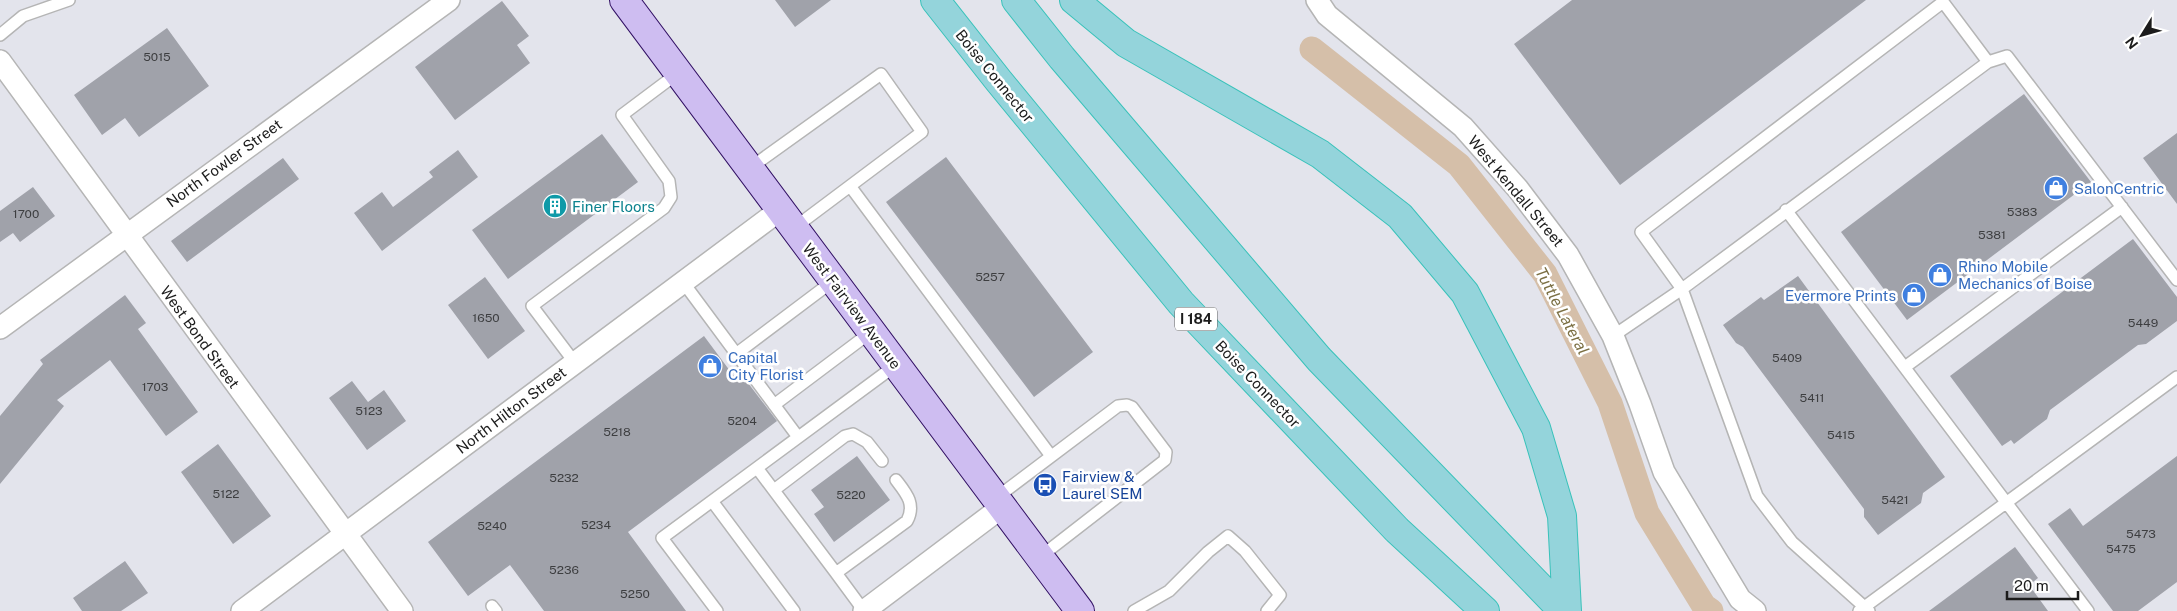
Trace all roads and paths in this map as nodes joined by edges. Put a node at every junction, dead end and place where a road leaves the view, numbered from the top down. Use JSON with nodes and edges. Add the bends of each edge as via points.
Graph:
{"nodes":[{"id":1,"x":69,"y":0,"type":"edge"},
{"id":2,"x":449,"y":0,"type":"edge"},
{"id":3,"x":624,"y":0,"type":"edge"},
{"id":4,"x":935,"y":0,"type":"edge"},
{"id":5,"x":1016,"y":0,"type":"edge"},
{"id":6,"x":1074,"y":0,"type":"edge"},
{"id":7,"x":1318,"y":0,"type":"edge"},
{"id":8,"x":0,"y":35,"type":"edge"},
{"id":9,"x":0,"y":61,"type":"edge"},
{"id":10,"x":1988,"y":62,"type":"junction"},
{"id":11,"x":678,"y":73,"type":"junction"},
{"id":12,"x":750,"y":169,"type":"junction"},
{"id":13,"x":850,"y":186,"type":"junction"},
{"id":14,"x":2122,"y":207,"type":"junction"},
{"id":15,"x":1786,"y":210,"type":"junction"},
{"id":16,"x":787,"y":219,"type":"junction"},
{"id":17,"x":126,"y":235,"type":"junction"},
{"id":18,"x":2177,"y":280,"type":"edge"},
{"id":19,"x":834,"y":281,"type":"junction"},
{"id":20,"x":683,"y":282,"type":"junction"},
{"id":21,"x":1682,"y":289,"type":"junction"},
{"id":22,"x":0,"y":328,"type":"edge"},
{"id":23,"x":871,"y":332,"type":"junction"},
{"id":24,"x":1613,"y":336,"type":"junction"},
{"id":25,"x":736,"y":354,"type":"junction"},
{"id":26,"x":575,"y":363,"type":"junction"},
{"id":27,"x":896,"y":365,"type":"junction"},
{"id":28,"x":1905,"y":367,"type":"junction"},
{"id":29,"x":2177,"y":377,"type":"edge"},
{"id":30,"x":774,"y":405,"type":"junction"},
{"id":31,"x":798,"y":437,"type":"junction"},
{"id":32,"x":1051,"y":456,"type":"junction"},
{"id":33,"x":882,"y":460,"type":"dead end"},
{"id":34,"x":757,"y":468,"type":"junction"},
{"id":35,"x":896,"y":480,"type":"dead end"},
{"id":36,"x":774,"y":490,"type":"junction"},
{"id":37,"x":712,"y":500,"type":"junction"},
{"id":38,"x":999,"y":503,"type":"junction"},
{"id":39,"x":2007,"y":503,"type":"junction"},
{"id":40,"x":344,"y":535,"type":"junction"},
{"id":41,"x":1040,"y":557,"type":"junction"},
{"id":42,"x":836,"y":572,"type":"junction"},
{"id":43,"x":1863,"y":609,"type":"edge"},
{"id":44,"x":242,"y":611,"type":"edge"},
{"id":45,"x":402,"y":611,"type":"edge"},
{"id":46,"x":717,"y":611,"type":"edge"},
{"id":47,"x":794,"y":611,"type":"edge"},
{"id":48,"x":864,"y":611,"type":"edge"},
{"id":49,"x":1080,"y":611,"type":"edge"},
{"id":50,"x":1134,"y":611,"type":"edge"},
{"id":51,"x":1267,"y":611,"type":"edge"},
{"id":52,"x":1485,"y":611,"type":"edge"},
{"id":53,"x":1563,"y":611,"type":"edge"},
{"id":54,"x":1567,"y":611,"type":"edge"},
{"id":55,"x":1755,"y":611,"type":"edge"},
{"id":56,"x":2088,"y":611,"type":"edge"}],
"edges":[{"from":1,"to":8,"type":"lane","via":[[23,16]]},
{"from":2,"to":17,"type":"street","name":"North Fowler Street"},
{"from":3,"to":11,"type":"main road","name":"West Fairview Avenue"},
{"from":4,"to":52,"type":"highway","name":"Boise Connector","number":"I 184","via":[[1181,303],[1398,530]]},
{"from":5,"to":53,"type":"highway","via":[[1318,359]]},
{"from":6,"to":54,"type":"highway","via":[[1126,43],[1320,154],[1400,216],[1465,293],[1536,428],[1562,516]]},
{"from":7,"to":24,"type":"street","name":"West Kendall Street","via":[[1327,15],[1463,128],[1518,189],[1568,255]]},
{"from":9,"to":17,"type":"street","name":"West Bond Street"},
{"from":10,"to":14,"type":"lane","via":[[2007,56]]},
{"from":10,"to":15,"type":"lane"},
{"from":10,"to":21,"type":"lane","via":[[1943,2],[1641,232]]},
{"from":11,"to":12,"type":"main road","name":"West Fairview Avenue"},
{"from":11,"to":26,"type":"lane","via":[[622,115],[669,181],[671,197],[664,208],[532,306]]},
{"from":12,"to":13,"type":"lane","via":[[881,74],[922,132]]},
{"from":12,"to":16,"type":"main road","name":"West Fairview Avenue"},
{"from":13,"to":16,"type":"lane"},
{"from":13,"to":32,"type":"lane"},
{"from":14,"to":18,"type":"lane"},
{"from":14,"to":28,"type":"lane"},
{"from":15,"to":21,"type":"lane"},
{"from":15,"to":28,"type":"lane"},
{"from":16,"to":19,"type":"main road","name":"West Fairview Avenue"},
{"from":16,"to":20,"type":"street","name":"North Hilton Street"},
{"from":17,"to":22,"type":"street","name":"North Fowler Street"},
{"from":17,"to":40,"type":"street","name":"West Bond Street"},
{"from":19,"to":23,"type":"main road","name":"West Fairview Avenue"},
{"from":19,"to":25,"type":"lane"},
{"from":20,"to":25,"type":"lane"},
{"from":20,"to":26,"type":"street","name":"North Hilton Street"},
{"from":21,"to":24,"type":"lane"},
{"from":21,"to":43,"type":"lane","via":[[1757,496],[1792,542]]},
{"from":23,"to":27,"type":"main road","name":"West Fairview Avenue"},
{"from":23,"to":30,"type":"lane"},
{"from":24,"to":55,"type":"street","name":"West Kendall Street","via":[[1664,472],[1740,599]]},
{"from":25,"to":30,"type":"lane"},
{"from":26,"to":40,"type":"street","name":"North Hilton Street"},
{"from":27,"to":31,"type":"lane"},
{"from":27,"to":38,"type":"main road","name":"West Fairview Avenue"},
{"from":28,"to":39,"type":"lane"},
{"from":29,"to":39,"type":"lane"},
{"from":30,"to":31,"type":"lane"},
{"from":31,"to":34,"type":"lane"},
{"from":32,"to":38,"type":"lane"},
{"from":32,"to":41,"type":"lane","via":[[1118,406],[1127,405],[1132,407],[1166,452],[1164,460]]},
{"from":33,"to":36,"type":"lane","via":[[867,442],[853,434],[845,436]]},
{"from":34,"to":36,"type":"lane"},
{"from":34,"to":37,"type":"lane"},
{"from":35,"to":42,"type":"lane","via":[[910,501],[907,521]]},
{"from":36,"to":42,"type":"lane"},
{"from":37,"to":46,"type":"lane","via":[[662,538]]},
{"from":37,"to":47,"type":"lane"},
{"from":38,"to":41,"type":"main road","name":"West Fairview Avenue"},
{"from":38,"to":48,"type":"street"},
{"from":39,"to":43,"type":"lane"},
{"from":39,"to":56,"type":"lane"},
{"from":40,"to":44,"type":"street","name":"North Hilton Street"},
{"from":40,"to":45,"type":"street","name":"West Bond Street"},
{"from":41,"to":49,"type":"main road","name":"West Fairview Avenue"},
{"from":42,"to":48,"type":"lane"},
{"from":50,"to":51,"type":"lane","via":[[1169,591],[1228,536],[1245,551],[1280,595]]}]}
